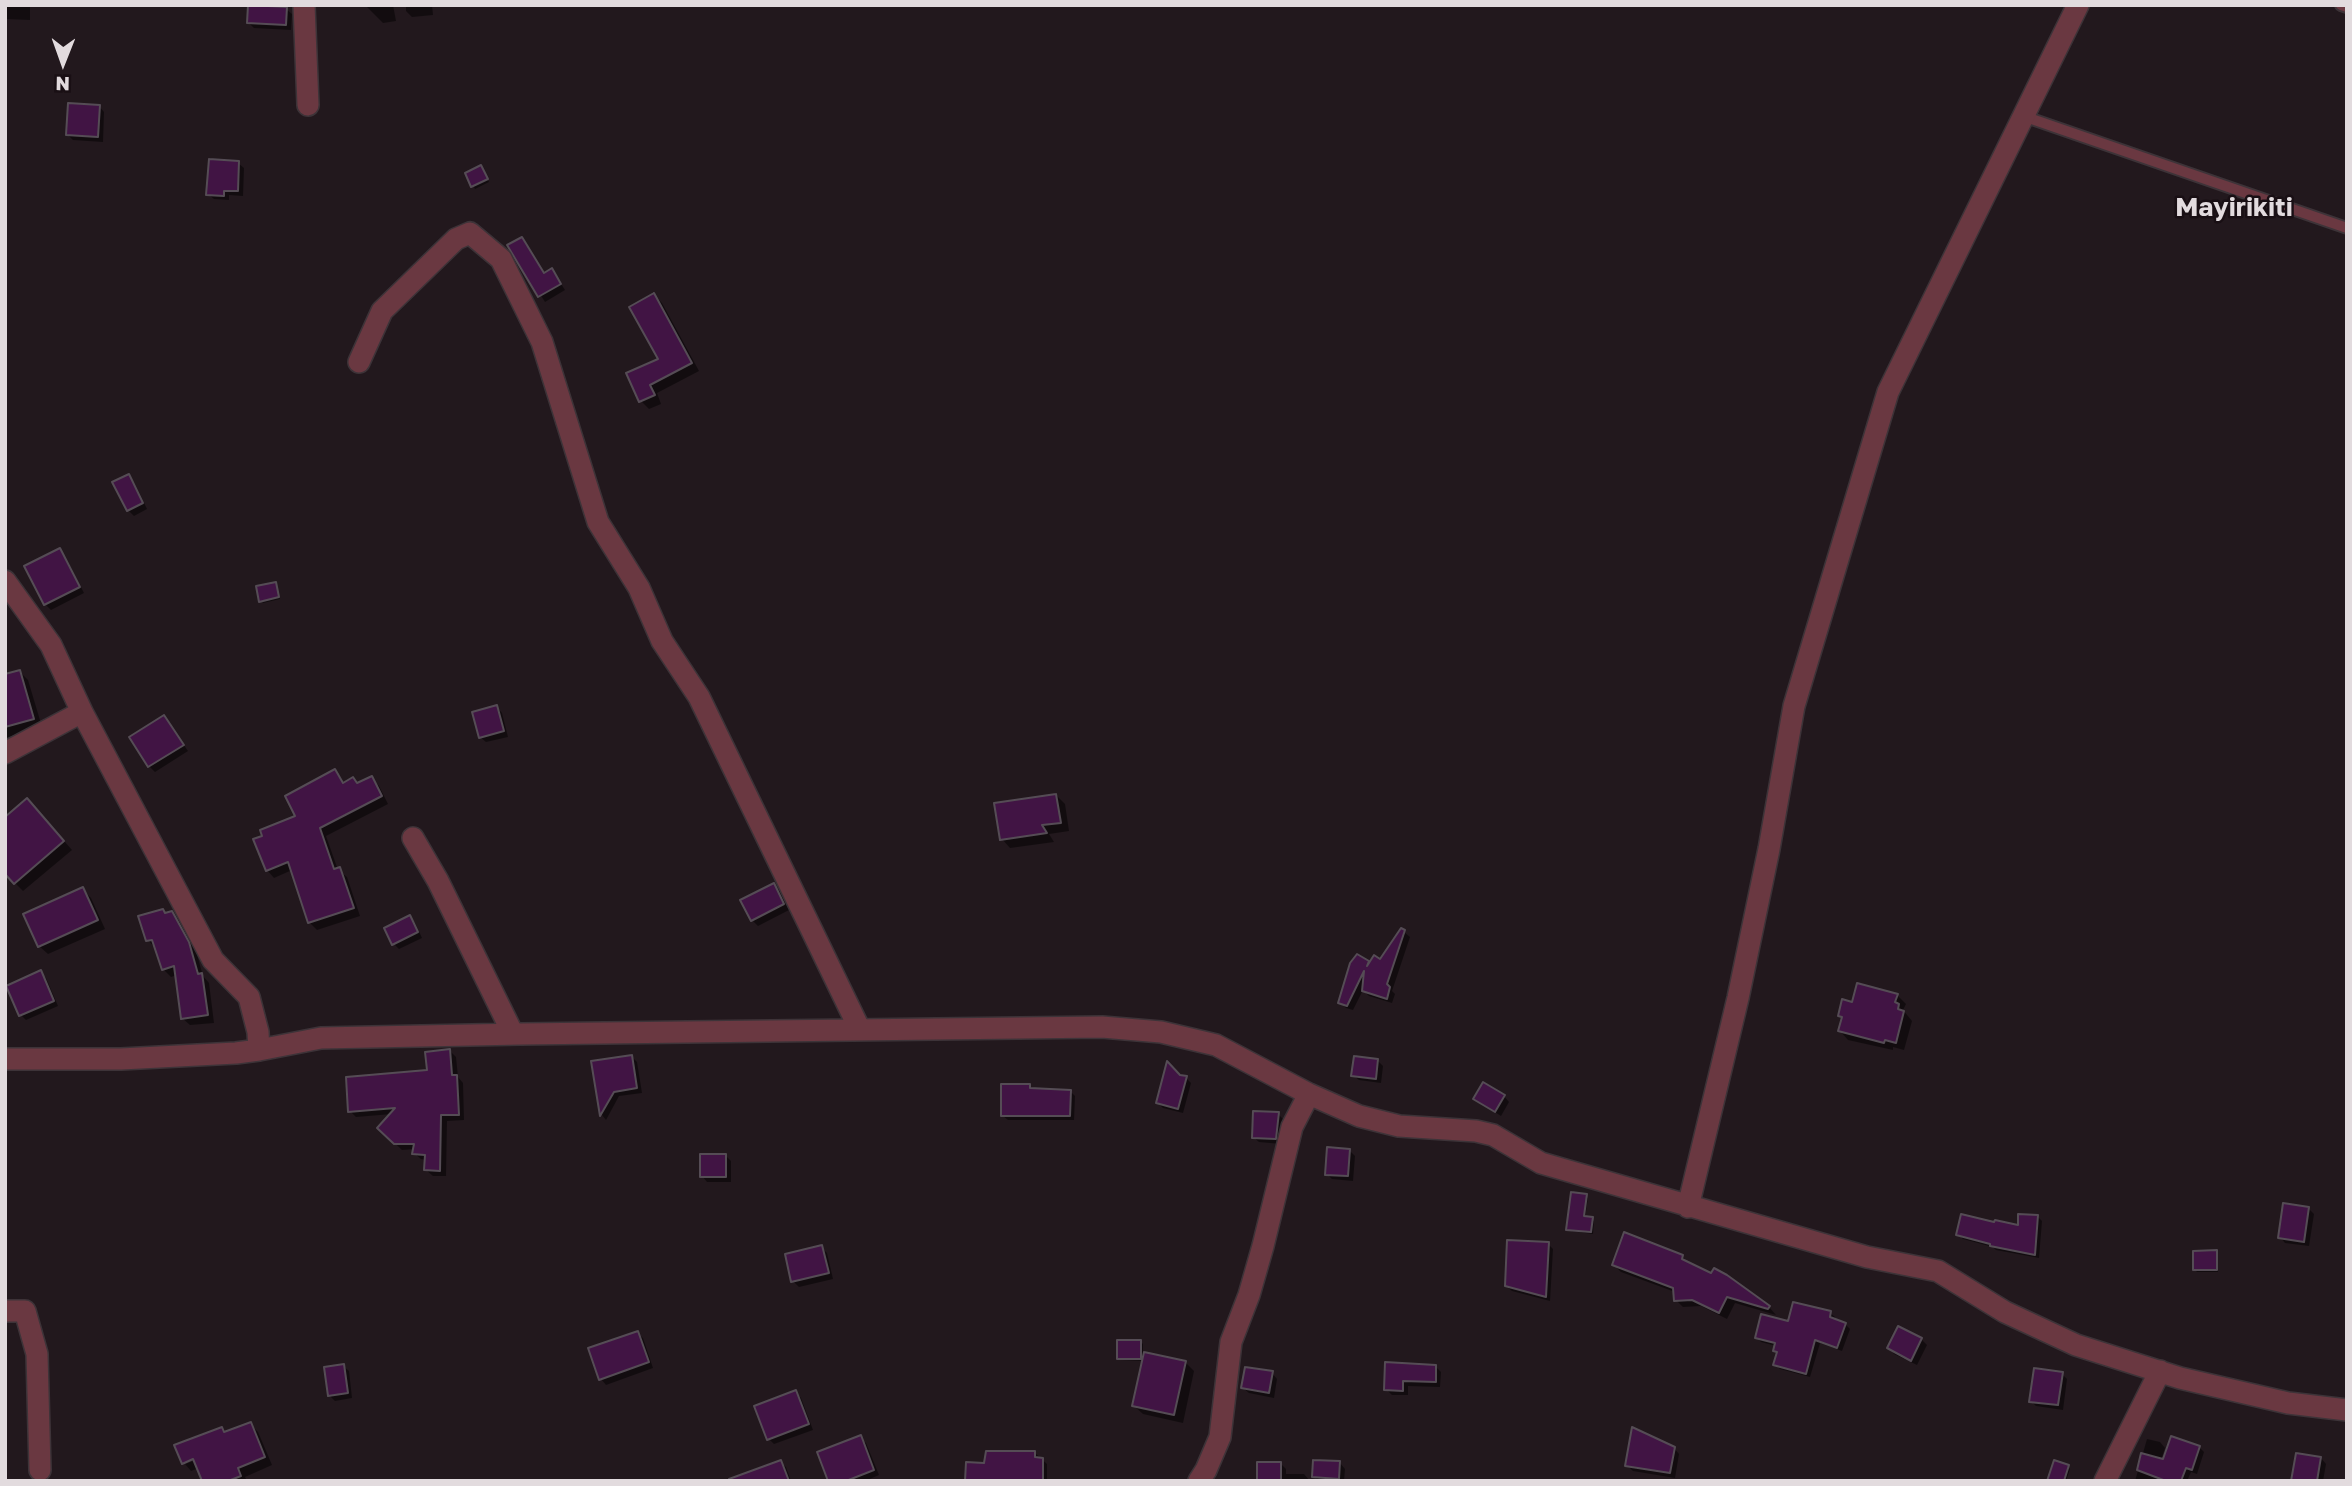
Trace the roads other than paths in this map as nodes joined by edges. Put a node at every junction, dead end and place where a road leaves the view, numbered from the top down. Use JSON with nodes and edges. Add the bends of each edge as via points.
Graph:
{"nodes":[{"id":1,"x":304,"y":5,"type":"edge"},
{"id":2,"x":2078,"y":5,"type":"edge"},
{"id":3,"x":2341,"y":5,"type":"edge"},
{"id":4,"x":2347,"y":7,"type":"edge"},
{"id":5,"x":308,"y":105,"type":"dead end"},
{"id":6,"x":2023,"y":116,"type":"junction"},
{"id":7,"x":2347,"y":228,"type":"edge"},
{"id":8,"x":359,"y":362,"type":"dead end"},
{"id":9,"x":5,"y":581,"type":"edge"},
{"id":10,"x":82,"y":712,"type":"junction"},
{"id":11,"x":5,"y":753,"type":"edge"},
{"id":12,"x":413,"y":838,"type":"dead end"},
{"id":13,"x":860,"y":1030,"type":"junction"},
{"id":14,"x":513,"y":1034,"type":"junction"},
{"id":15,"x":259,"y":1050,"type":"junction"},
{"id":16,"x":5,"y":1059,"type":"edge"},
{"id":17,"x":1309,"y":1094,"type":"junction"},
{"id":18,"x":1688,"y":1207,"type":"junction"},
{"id":19,"x":5,"y":1311,"type":"edge"},
{"id":20,"x":2160,"y":1371,"type":"junction"},
{"id":21,"x":2347,"y":1410,"type":"edge"},
{"id":22,"x":40,"y":1470,"type":"dead end"},
{"id":23,"x":1199,"y":1481,"type":"edge"},
{"id":24,"x":2105,"y":1481,"type":"edge"}],
"edges":[{"from":1,"to":5,"type":"street"},
{"from":2,"to":6,"type":"street"},
{"from":3,"to":4,"type":"lane"},
{"from":6,"to":7,"type":"lane"},
{"from":6,"to":18,"type":"street","via":[[1888,392],[1794,706],[1738,998]]},
{"from":8,"to":13,"type":"street","via":[[382,311],[456,239],[470,233],[501,259],[541,342],[598,522],[639,588],[662,641],[699,697]]},
{"from":9,"to":10,"type":"street","via":[[51,645]]},
{"from":10,"to":11,"type":"street"},
{"from":10,"to":15,"type":"street","via":[[213,960],[249,997]]},
{"from":12,"to":14,"type":"street"},
{"from":13,"to":14,"type":"street"},
{"from":13,"to":17,"type":"street","via":[[1102,1027],[1161,1032],[1216,1045]]},
{"from":14,"to":15,"type":"street","via":[[321,1038]]},
{"from":15,"to":16,"type":"street","via":[[121,1059]]},
{"from":17,"to":18,"type":"street","via":[[1384,1124],[1493,1135],[1541,1163]]},
{"from":17,"to":23,"type":"street","via":[[1292,1127],[1263,1246],[1231,1342],[1220,1437]]},
{"from":18,"to":20,"type":"street","via":[[1867,1257],[1938,1271],[2005,1312],[2076,1345]]},
{"from":19,"to":22,"type":"street","via":[[25,1311],[37,1354]]},
{"from":20,"to":21,"type":"street","via":[[2288,1403]]},
{"from":20,"to":24,"type":"street"}]}
